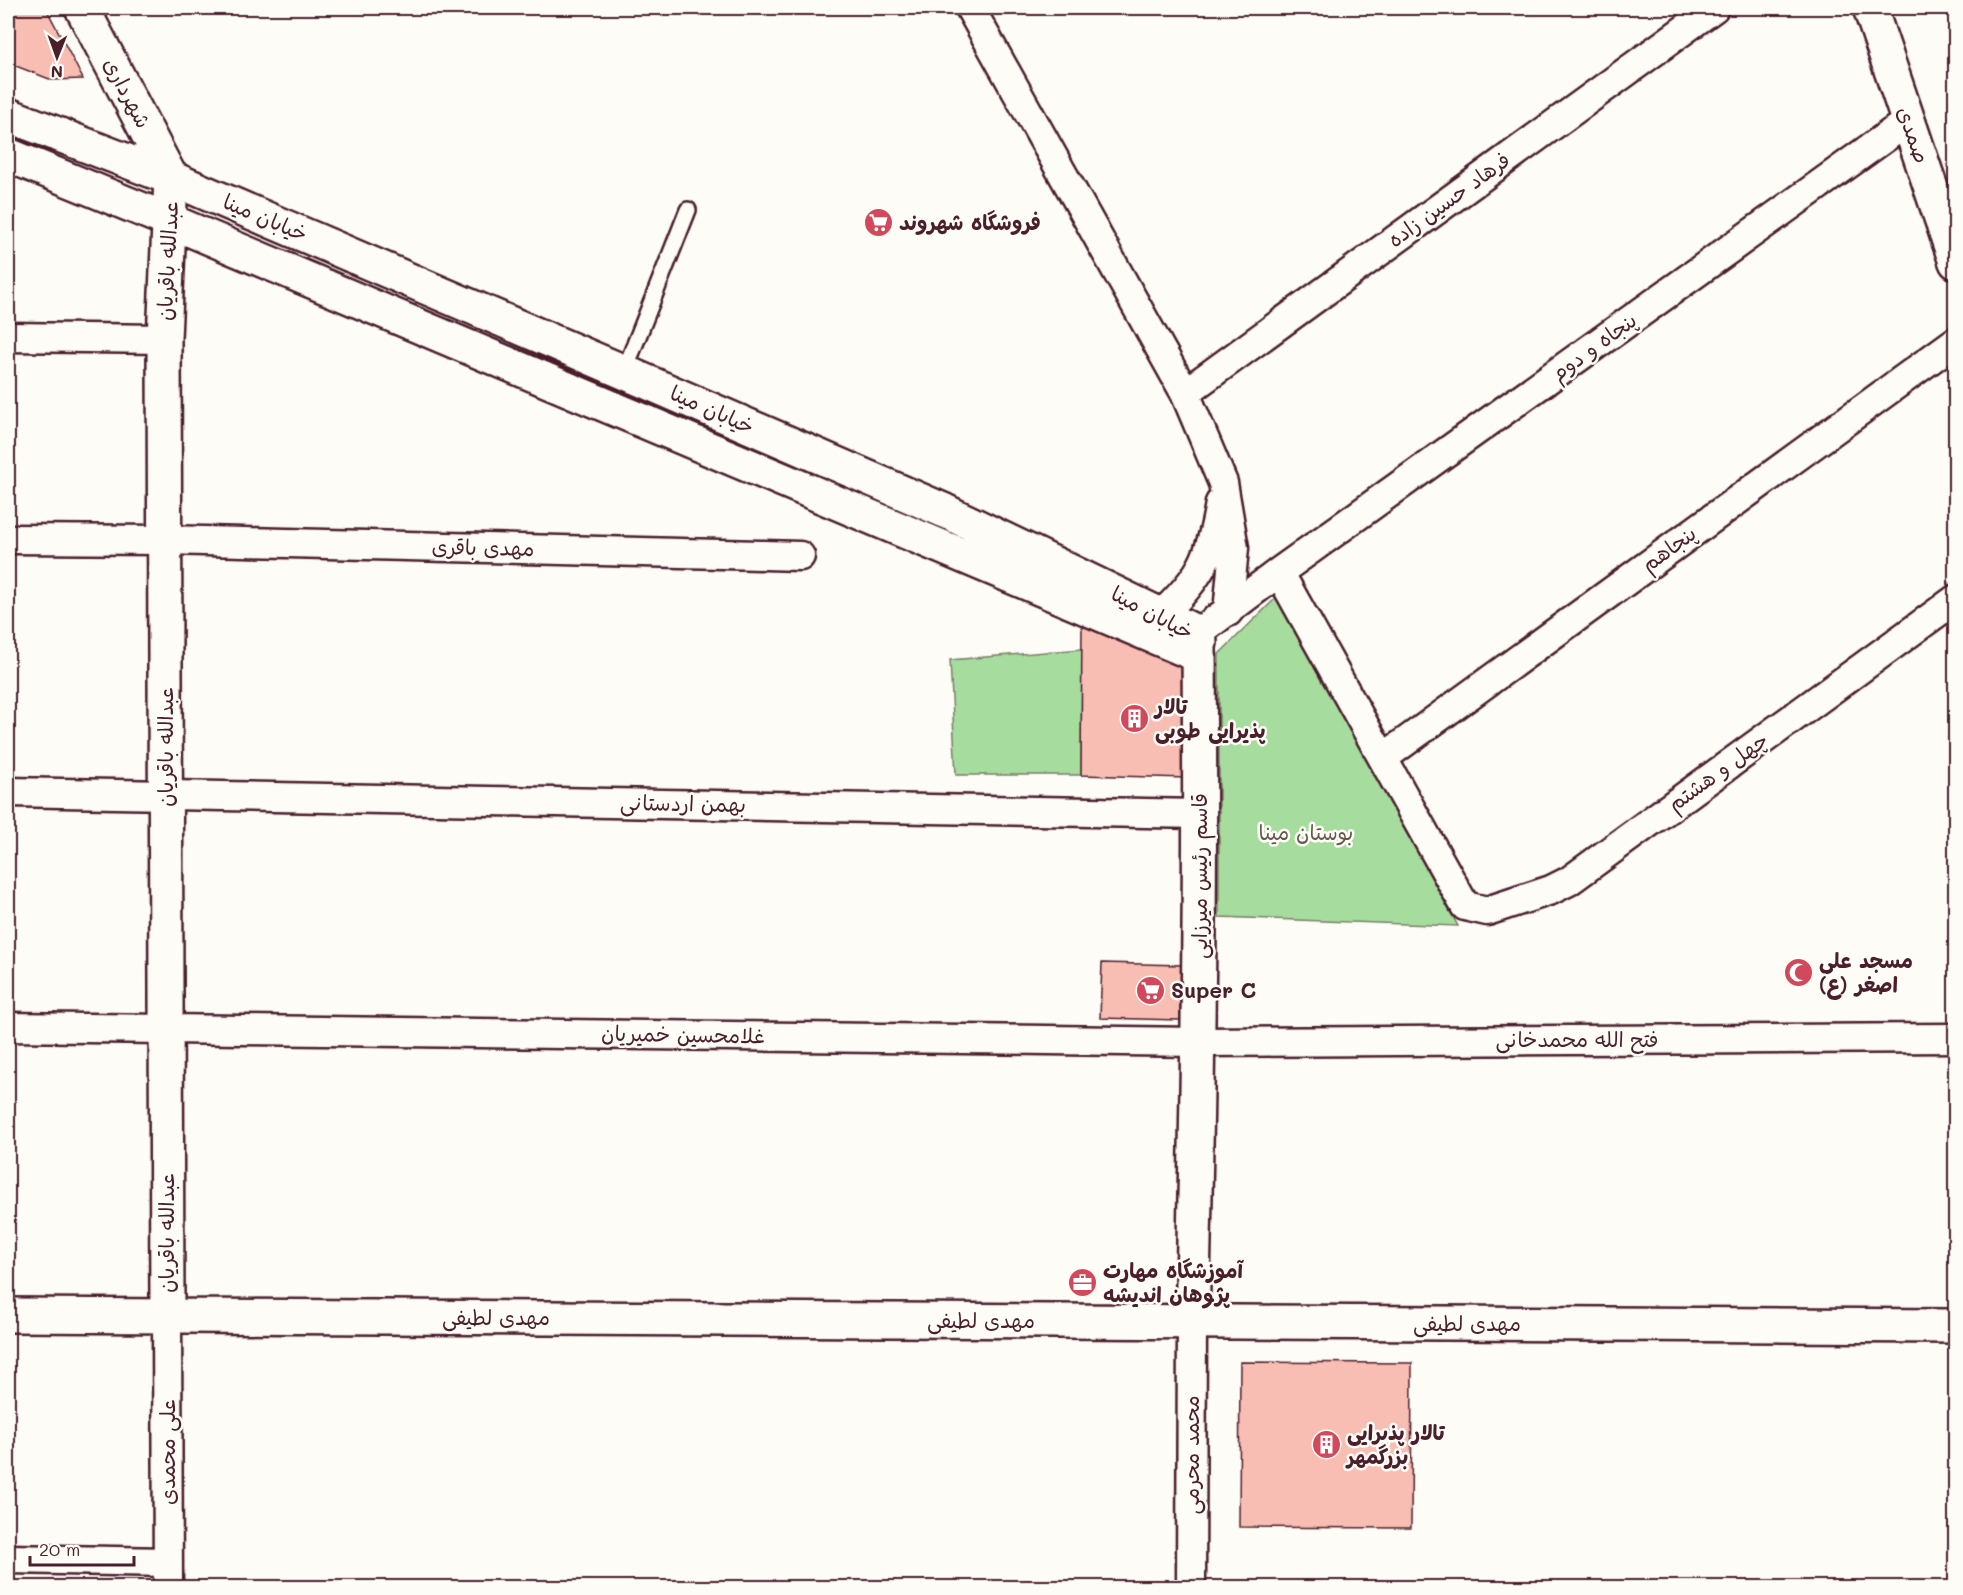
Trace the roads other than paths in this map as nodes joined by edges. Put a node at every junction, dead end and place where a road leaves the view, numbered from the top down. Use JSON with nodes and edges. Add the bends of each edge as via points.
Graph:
{"nodes":[{"id":1,"x":82,"y":8,"type":"edge"},
{"id":2,"x":970,"y":8,"type":"edge"},
{"id":3,"x":1714,"y":8,"type":"edge"},
{"id":4,"x":1870,"y":8,"type":"edge"},
{"id":5,"x":8,"y":115,"type":"edge"},
{"id":6,"x":1908,"y":121,"type":"junction"},
{"id":7,"x":8,"y":155,"type":"edge"},
{"id":8,"x":171,"y":178,"type":"junction"},
{"id":9,"x":1947,"y":209,"type":"edge"},
{"id":10,"x":688,"y":210,"type":"dead end"},
{"id":11,"x":170,"y":220,"type":"junction"},
{"id":12,"x":1956,"y":262,"type":"edge"},
{"id":13,"x":8,"y":337,"type":"edge"},
{"id":14,"x":164,"y":339,"type":"junction"},
{"id":15,"x":1956,"y":341,"type":"edge"},
{"id":16,"x":624,"y":372,"type":"junction"},
{"id":17,"x":1185,"y":393,"type":"junction"},
{"id":18,"x":1223,"y":483,"type":"junction"},
{"id":19,"x":8,"y":539,"type":"edge"},
{"id":20,"x":165,"y":540,"type":"junction"},
{"id":21,"x":800,"y":556,"type":"dead end"},
{"id":22,"x":1279,"y":572,"type":"junction"},
{"id":23,"x":1956,"y":599,"type":"edge"},
{"id":24,"x":1228,"y":612,"type":"junction"},
{"id":25,"x":1161,"y":615,"type":"junction"},
{"id":26,"x":1199,"y":640,"type":"junction"},
{"id":27,"x":1383,"y":758,"type":"junction"},
{"id":28,"x":8,"y":792,"type":"edge"},
{"id":29,"x":166,"y":794,"type":"junction"},
{"id":30,"x":1201,"y":814,"type":"junction"},
{"id":31,"x":8,"y":1027,"type":"edge"},
{"id":32,"x":166,"y":1028,"type":"junction"},
{"id":33,"x":1956,"y":1038,"type":"edge"},
{"id":34,"x":1199,"y":1042,"type":"junction"},
{"id":35,"x":8,"y":1315,"type":"edge"},
{"id":36,"x":168,"y":1316,"type":"junction"},
{"id":37,"x":1192,"y":1322,"type":"junction"},
{"id":38,"x":1956,"y":1326,"type":"edge"},
{"id":39,"x":8,"y":1559,"type":"edge"},
{"id":40,"x":168,"y":1575,"type":"edge"},
{"id":41,"x":1191,"y":1587,"type":"edge"}],
"edges":[{"from":1,"to":8,"type":"street","name":"شهرداری"},
{"from":2,"to":17,"type":"street"},
{"from":3,"to":17,"type":"street","name":"فرهاد حسین زاده"},
{"from":4,"to":6,"type":"street","name":"صمدی"},
{"from":5,"to":8,"type":"street","name":"خیابان مینا"},
{"from":6,"to":9,"type":"street","name":"صمدی"},
{"from":6,"to":22,"type":"street","name":"پنجاه و دوم"},
{"from":7,"to":11,"type":"street","name":"خیابان مینا"},
{"from":8,"to":11,"type":"street","name":"عبدالله باقریان"},
{"from":8,"to":16,"type":"street","name":"خیابان مینا"},
{"from":9,"to":12,"type":"street","name":"صمدی"},
{"from":10,"to":16,"type":"lane"},
{"from":11,"to":14,"type":"street","name":"عبدالله باقریان"},
{"from":11,"to":26,"type":"street","name":"خیابان مینا","via":[[1188,651],[1195,651]]},
{"from":13,"to":14,"type":"street"},
{"from":14,"to":20,"type":"street","name":"عبدالله باقریان"},
{"from":15,"to":27,"type":"street","name":"پنجاهم"},
{"from":16,"to":25,"type":"street","name":"خیابان مینا","via":[[945,511]]},
{"from":17,"to":18,"type":"street"},
{"from":18,"to":24,"type":"street","via":[[1234,548]]},
{"from":18,"to":25,"type":"street","via":[[1212,545],[1203,567],[1186,591]]},
{"from":19,"to":20,"type":"street","name":"مهدی باقری"},
{"from":20,"to":21,"type":"street","name":"مهدی باقری"},
{"from":20,"to":29,"type":"street","name":"عبدالله باقریان"},
{"from":22,"to":24,"type":"street","name":"پنجاه و دوم"},
{"from":22,"to":27,"type":"street"},
{"from":23,"to":27,"type":"street","name":"چهل و هشتم","via":[[1569,881],[1487,911],[1465,906]]},
{"from":24,"to":26,"type":"street","name":"پنجاه و دوم"},
{"from":25,"to":26,"type":"street","name":"خیابان مینا"},
{"from":26,"to":30,"type":"street","name":"قاسم رئیس میرزایی"},
{"from":28,"to":29,"type":"street","name":"بهمن اردستانی"},
{"from":29,"to":30,"type":"street","name":"بهمن اردستانی"},
{"from":29,"to":32,"type":"street","name":"عبدالله باقریان"},
{"from":30,"to":34,"type":"street","name":"قاسم رئیس میرزایی"},
{"from":31,"to":32,"type":"street","name":"غلامحسین خمیریان"},
{"from":32,"to":34,"type":"street","name":"غلامحسین خمیریان"},
{"from":32,"to":36,"type":"street","name":"عبدالله باقریان"},
{"from":33,"to":34,"type":"street","name":"فتح الله محمدخانی"},
{"from":34,"to":37,"type":"street","name":"قاسم رئیس میرزایی"},
{"from":35,"to":36,"type":"street","name":"مهدی لطیفی"},
{"from":36,"to":37,"type":"street","name":"مهدی لطیفی"},
{"from":36,"to":40,"type":"street","name":"علی محمدی"},
{"from":37,"to":38,"type":"street","name":"مهدی لطیفی"},
{"from":37,"to":41,"type":"street","name":"محمد محرمی"},
{"from":39,"to":40,"type":"street"}]}
